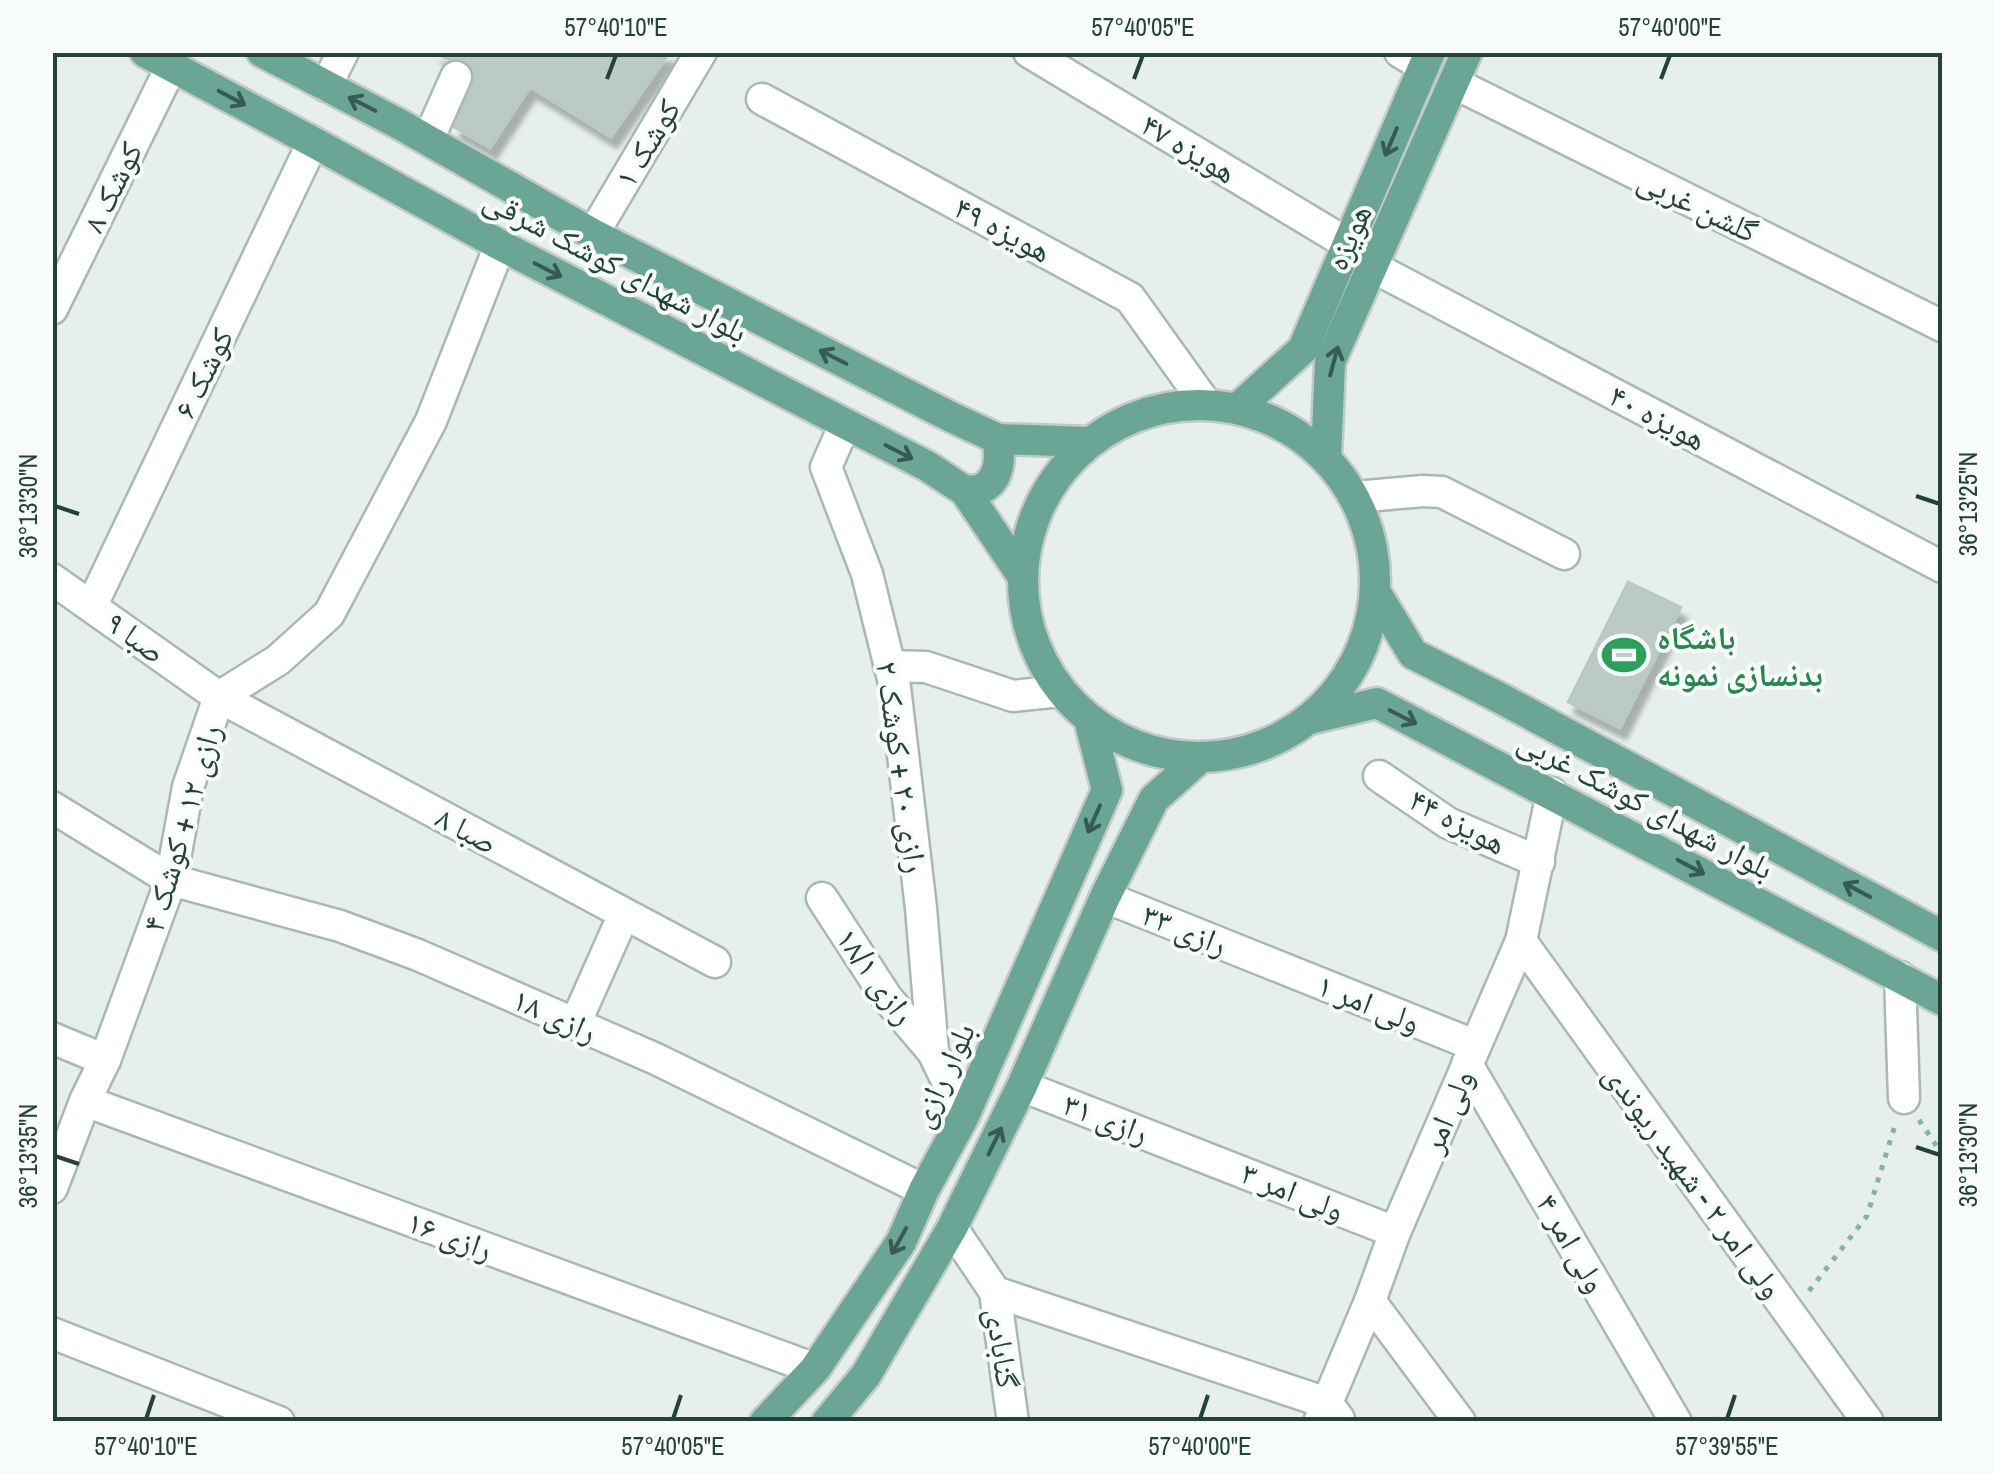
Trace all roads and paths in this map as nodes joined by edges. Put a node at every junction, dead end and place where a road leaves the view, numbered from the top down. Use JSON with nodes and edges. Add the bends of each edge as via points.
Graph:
{"nodes":[{"id":1,"x":262,"y":52,"type":"edge"},
{"id":2,"x":343,"y":52,"type":"edge"},
{"id":3,"x":701,"y":52,"type":"edge"},
{"id":4,"x":1029,"y":52,"type":"edge"},
{"id":5,"x":1467,"y":52,"type":"edge"},
{"id":6,"x":1418,"y":57,"type":"edge"},
{"id":7,"x":159,"y":59,"type":"edge"},
{"id":8,"x":456,"y":77,"type":"dead end"},
{"id":9,"x":1454,"y":83,"type":"junction"},
{"id":10,"x":326,"y":86,"type":"junction"},
{"id":11,"x":762,"y":99,"type":"dead end"},
{"id":12,"x":428,"y":140,"type":"junction"},
{"id":13,"x":314,"y":142,"type":"junction"},
{"id":14,"x":593,"y":234,"type":"junction"},
{"id":15,"x":1348,"y":244,"type":"junction"},
{"id":16,"x":500,"y":245,"type":"junction"},
{"id":17,"x":1374,"y":266,"type":"junction"},
{"id":18,"x":52,"y":309,"type":"edge"},
{"id":19,"x":1942,"y":326,"type":"edge"},
{"id":20,"x":1206,"y":404,"type":"junction"},
{"id":21,"x":1239,"y":407,"type":"junction"},
{"id":22,"x":845,"y":424,"type":"junction"},
{"id":23,"x":998,"y":439,"type":"junction"},
{"id":24,"x":1086,"y":442,"type":"junction"},
{"id":25,"x":1326,"y":457,"type":"junction"},
{"id":26,"x":966,"y":491,"type":"junction"},
{"id":27,"x":1356,"y":497,"type":"junction"},
{"id":28,"x":1564,"y":554,"type":"dead end"},
{"id":29,"x":1942,"y":567,"type":"edge"},
{"id":30,"x":1021,"y":574,"type":"junction"},
{"id":31,"x":52,"y":578,"type":"edge"},
{"id":32,"x":1376,"y":594,"type":"junction"},
{"id":33,"x":92,"y":605,"type":"junction"},
{"id":34,"x":889,"y":666,"type":"junction"},
{"id":35,"x":1061,"y":691,"type":"junction"},
{"id":36,"x":219,"y":697,"type":"junction"},
{"id":37,"x":1310,"y":719,"type":"junction"},
{"id":38,"x":1091,"y":726,"type":"junction"},
{"id":39,"x":1201,"y":758,"type":"junction"},
{"id":40,"x":1379,"y":776,"type":"dead end"},
{"id":41,"x":1552,"y":794,"type":"junction"},
{"id":42,"x":52,"y":807,"type":"edge"},
{"id":43,"x":1539,"y":862,"type":"junction"},
{"id":44,"x":171,"y":880,"type":"junction"},
{"id":45,"x":1105,"y":897,"type":"junction"},
{"id":46,"x":822,"y":898,"type":"dead end"},
{"id":47,"x":624,"y":914,"type":"junction"},
{"id":48,"x":1942,"y":936,"type":"edge"},
{"id":49,"x":1521,"y":941,"type":"junction"},
{"id":50,"x":1264,"y":961,"type":"joint"},
{"id":51,"x":715,"y":962,"type":"dead end"},
{"id":52,"x":1900,"y":978,"type":"junction"},
{"id":53,"x":1942,"y":1000,"type":"edge"},
{"id":54,"x":575,"y":1024,"type":"junction"},
{"id":55,"x":52,"y":1038,"type":"edge"},
{"id":56,"x":933,"y":1052,"type":"junction"},
{"id":57,"x":1471,"y":1054,"type":"junction"},
{"id":58,"x":104,"y":1060,"type":"junction"},
{"id":59,"x":1022,"y":1086,"type":"junction"},
{"id":60,"x":1904,"y":1098,"type":"junction"},
{"id":61,"x":86,"y":1100,"type":"junction"},
{"id":62,"x":964,"y":1116,"type":"junction"},
{"id":63,"x":1191,"y":1151,"type":"joint"},
{"id":64,"x":1942,"y":1154,"type":"edge"},
{"id":65,"x":52,"y":1188,"type":"edge"},
{"id":66,"x":924,"y":1190,"type":"junction"},
{"id":67,"x":952,"y":1228,"type":"junction"},
{"id":68,"x":1395,"y":1232,"type":"junction"},
{"id":69,"x":996,"y":1292,"type":"junction"},
{"id":70,"x":1370,"y":1301,"type":"junction"},
{"id":71,"x":1791,"y":1315,"type":"junction"},
{"id":72,"x":52,"y":1333,"type":"edge"},
{"id":73,"x":816,"y":1369,"type":"junction"},
{"id":74,"x":1329,"y":1415,"type":"edge"},
{"id":75,"x":279,"y":1422,"type":"edge"},
{"id":76,"x":765,"y":1422,"type":"edge"},
{"id":77,"x":827,"y":1422,"type":"edge"},
{"id":78,"x":1013,"y":1422,"type":"edge"},
{"id":79,"x":1460,"y":1422,"type":"edge"},
{"id":80,"x":1676,"y":1422,"type":"edge"},
{"id":81,"x":1868,"y":1422,"type":"edge"}],
"edges":[{"from":1,"to":10,"type":"main road","name":"بلوار شهدای کوشک شرقی"},
{"from":2,"to":10,"type":"street"},
{"from":3,"to":14,"type":"street","name":"کوشک ۱"},
{"from":4,"to":15,"type":"street","name":"هویزه ۴۷"},
{"from":5,"to":9,"type":"main road","name":"هویزه"},
{"from":6,"to":15,"type":"main road","name":"هویزه","one_way":true},
{"from":7,"to":13,"type":"main road","name":"بلوار شهدای کوشک شرقی","one_way":true},
{"from":7,"to":18,"type":"street","name":"کوشک ۸"},
{"from":8,"to":12,"type":"street"},
{"from":9,"to":17,"type":"main road","name":"هویزه"},
{"from":9,"to":19,"type":"street","name":"گلشن غربی"},
{"from":12,"to":10,"type":"main road","name":"بلوار شهدای کوشک شرقی","one_way":true},
{"from":11,"to":20,"type":"street","name":"هویزه ۴۹","via":[[1130,298]]},
{"from":12,"to":14,"type":"main road","name":"بلوار شهدای کوشک شرقی"},
{"from":13,"to":16,"type":"main road","name":"بلوار شهدای کوشک شرقی"},
{"from":13,"to":33,"type":"street","name":"کوشک ۶"},
{"from":23,"to":14,"type":"main road","name":"بلوار شهدای کوشک شرقی","one_way":true},
{"from":15,"to":21,"type":"main road","name":"هویزه","via":[[1303,350]]},
{"from":16,"to":22,"type":"main road","name":"بلوار شهدای کوشک شرقی","one_way":true},
{"from":16,"to":36,"type":"street","name":"رازی ۱۲ + کوشک ۴","via":[[431,420],[330,614],[278,660]]},
{"from":25,"to":17,"type":"main road","name":"هویزه","one_way":true,"via":[[1330,362]]},
{"from":17,"to":29,"type":"street","name":"هویزه ۴۰"},
{"from":20,"to":21,"type":"main road"},
{"from":20,"to":24,"type":"main road","via":[[1160,408]]},
{"from":21,"to":25,"type":"main road","via":[[1294,431]]},
{"from":22,"to":26,"type":"main road","name":"بلوار شهدای کوشک شرقی","one_way":true},
{"from":22,"to":34,"type":"street","name":"رازی ۲۰ + کوشک ۲","via":[[826,467],[867,574]]},
{"from":23,"to":24,"type":"main road","name":"بلوار شهدای کوشک شرقی"},
{"from":23,"to":26,"type":"main road","via":[[996,474],[984,488]]},
{"from":24,"to":30,"type":"main road","via":[[1049,485],[1029,528]]},
{"from":25,"to":27,"type":"main road"},
{"from":26,"to":30,"type":"main road","name":"بلوار شهدای کوشک شرقی"},
{"from":27,"to":28,"type":"street","via":[[1442,492]]},
{"from":27,"to":32,"type":"main road","via":[[1373,544]]},
{"from":30,"to":35,"type":"main road","via":[[1030,636]]},
{"from":31,"to":33,"type":"street","name":"صبا ۹"},
{"from":32,"to":37,"type":"main road","via":[[1356,663]]},
{"from":48,"to":32,"type":"main road","name":"بلوار شهدای کوشک غربی","one_way":true,"via":[[1414,654]]},
{"from":33,"to":36,"type":"street","name":"صبا ۹"},
{"from":34,"to":35,"type":"street","via":[[926,667],[1014,696]]},
{"from":34,"to":56,"type":"street","name":"رازی ۲۰ + کوشک ۲"},
{"from":35,"to":38,"type":"main road"},
{"from":36,"to":44,"type":"street","name":"رازی ۱۲ + کوشک ۴","via":[[188,787]]},
{"from":36,"to":47,"type":"street","name":"صبا ۸"},
{"from":37,"to":39,"type":"main road","via":[[1259,747]]},
{"from":37,"to":41,"type":"main road","name":"بلوار شهدای کوشک غربی","one_way":true,"via":[[1377,703]]},
{"from":38,"to":39,"type":"main road","via":[[1153,751]]},
{"from":38,"to":62,"type":"main road","name":"بلوار رازی","one_way":true,"via":[[1107,790]]},
{"from":39,"to":45,"type":"main road","via":[[1154,799]]},
{"from":40,"to":43,"type":"street","name":"هویزه ۴۴","via":[[1448,823]]},
{"from":41,"to":43,"type":"street","name":"ولی امر"},
{"from":41,"to":52,"type":"main road","name":"بلوار شهدای کوشک غربی","one_way":true},
{"from":42,"to":44,"type":"street","name":"رازی ۱۸"},
{"from":43,"to":49,"type":"street","name":"ولی امر"},
{"from":44,"to":54,"type":"street","name":"رازی ۱۸","via":[[340,926]]},
{"from":44,"to":58,"type":"street","name":"رازی ۱۲ + کوشک ۴"},
{"from":45,"to":50,"type":"street","name":"رازی ۳۳"},
{"from":45,"to":59,"type":"main road"},
{"from":46,"to":56,"type":"street","name":"رازی ۱۸/۱","via":[[887,998]]},
{"from":47,"to":51,"type":"street","name":"صبا ۸"},
{"from":47,"to":54,"type":"street"},
{"from":49,"to":57,"type":"street","name":"ولی امر"},
{"from":49,"to":71,"type":"street","name":"ولی امر ۲ - شهید ریوندی"},
{"from":50,"to":57,"type":"street","name":"ولی امر ۱"},
{"from":52,"to":53,"type":"main road","name":"بلوار شهدای کوشک غربی"},
{"from":52,"to":60,"type":"street"},
{"from":54,"to":66,"type":"street","name":"رازی ۱۸"},
{"from":55,"to":58,"type":"street"},
{"from":56,"to":62,"type":"street","name":"رازی ۲۰ + کوشک ۲"},
{"from":57,"to":68,"type":"street","name":"ولی امر"},
{"from":57,"to":80,"type":"street","name":"ولی امر ۴"},
{"from":58,"to":61,"type":"street","name":"رازی ۱۲ + کوشک ۴"},
{"from":59,"to":63,"type":"street","name":"رازی ۳۱"},
{"from":67,"to":59,"type":"main road","one_way":true},
{"from":60,"to":64,"type":"path"},
{"from":60,"to":71,"type":"path","via":[[1868,1216]]},
{"from":61,"to":65,"type":"street","name":"رازی ۱۲ + کوشک ۴"},
{"from":61,"to":73,"type":"street","name":"رازی ۱۶"},
{"from":62,"to":66,"type":"main road","name":"بلوار رازی"},
{"from":63,"to":68,"type":"street","name":"ولی امر ۳"},
{"from":66,"to":73,"type":"main road","name":"بلوار رازی","one_way":true,"via":[[901,1242]]},
{"from":67,"to":69,"type":"street","name":"گنابادی"},
{"from":67,"to":77,"type":"main road","via":[[866,1375]]},
{"from":68,"to":70,"type":"street","name":"ولی امر"},
{"from":69,"to":74,"type":"street"},
{"from":69,"to":78,"type":"street","name":"گنابادی"},
{"from":70,"to":74,"type":"street","name":"ولی امر"},
{"from":70,"to":79,"type":"street"},
{"from":71,"to":81,"type":"street","name":"ولی امر ۲ - شهید ریوندی"},
{"from":72,"to":75,"type":"street"},
{"from":73,"to":76,"type":"main road","name":"بلوار رازی"}]}
